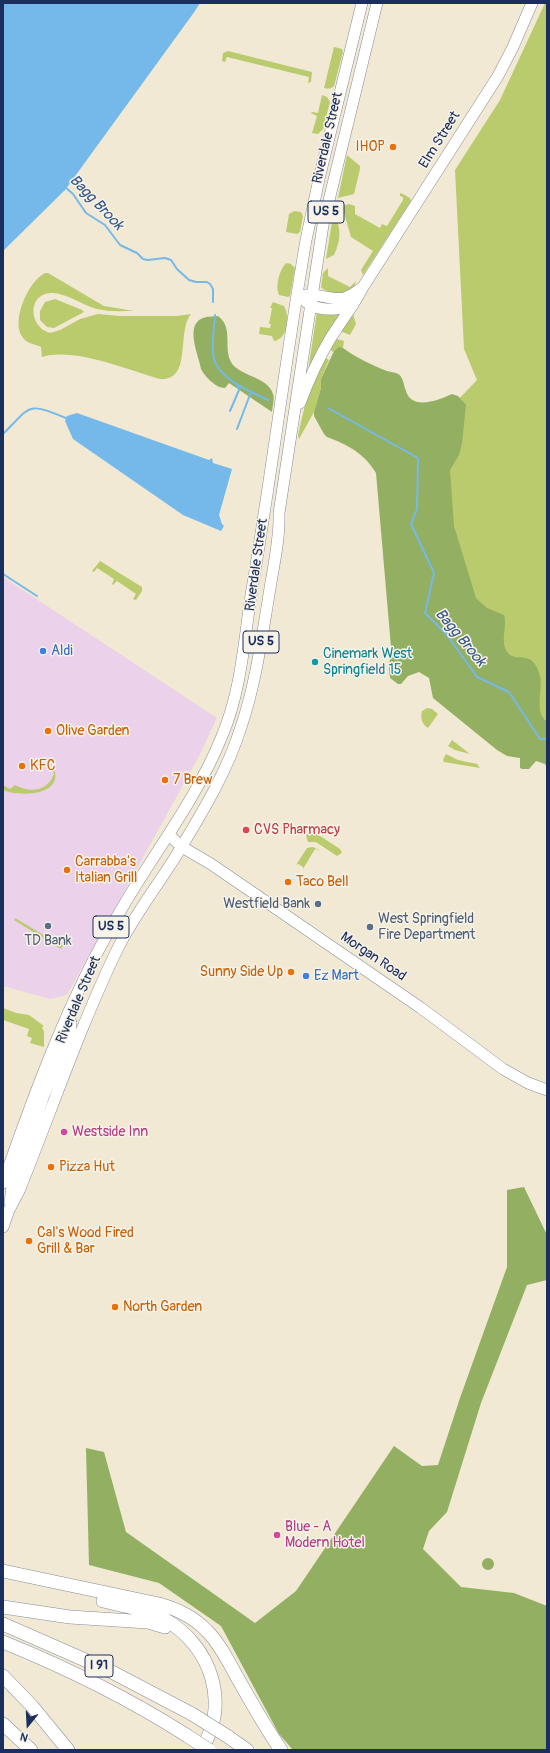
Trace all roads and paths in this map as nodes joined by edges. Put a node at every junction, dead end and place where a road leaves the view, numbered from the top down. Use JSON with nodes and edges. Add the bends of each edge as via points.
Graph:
{"nodes":[{"id":1,"x":362,"y":3,"type":"edge"},
{"id":2,"x":377,"y":3,"type":"edge"},
{"id":3,"x":532,"y":3,"type":"edge"},
{"id":4,"x":363,"y":287,"type":"junction"},
{"id":5,"x":312,"y":294,"type":"junction"},
{"id":6,"x":297,"y":296,"type":"junction"},
{"id":7,"x":353,"y":305,"type":"junction"},
{"id":8,"x":311,"y":306,"type":"junction"},
{"id":9,"x":292,"y":424,"type":"junction"},
{"id":10,"x":261,"y":537,"type":"junction"},
{"id":11,"x":265,"y":615,"type":"junction"},
{"id":12,"x":169,"y":835,"type":"junction"},
{"id":13,"x":162,"y":846,"type":"junction"},
{"id":14,"x":182,"y":847,"type":"junction"},
{"id":15,"x":93,"y":1003,"type":"junction"},
{"id":16,"x":68,"y":1013,"type":"junction"},
{"id":17,"x":547,"y":1090,"type":"edge"},
{"id":18,"x":3,"y":1183,"type":"edge"},
{"id":19,"x":9,"y":1210,"type":"junction"},
{"id":20,"x":3,"y":1227,"type":"edge"},
{"id":21,"x":3,"y":1571,"type":"edge"},
{"id":22,"x":3,"y":1574,"type":"edge"},
{"id":23,"x":3,"y":1607,"type":"edge"},
{"id":24,"x":3,"y":1624,"type":"edge"},
{"id":25,"x":3,"y":1642,"type":"edge"},
{"id":26,"x":206,"y":1663,"type":"junction"},
{"id":27,"x":3,"y":1676,"type":"edge"},
{"id":28,"x":3,"y":1724,"type":"edge"},
{"id":29,"x":32,"y":1750,"type":"edge"},
{"id":30,"x":68,"y":1750,"type":"edge"},
{"id":31,"x":201,"y":1750,"type":"edge"},
{"id":32,"x":209,"y":1750,"type":"edge"},
{"id":33,"x":247,"y":1750,"type":"edge"},
{"id":34,"x":281,"y":1750,"type":"edge"}],
"edges":[{"from":1,"to":6,"type":"main road","name":"Riverdale Street","number":"US 5","via":[[319,180]]},
{"from":2,"to":5,"type":"main road","name":"Riverdale Street","number":"US 5","via":[[323,225]]},
{"from":3,"to":4,"type":"main road","name":"Elm Street","via":[[498,76]]},
{"from":4,"to":5,"type":"main road","name":"Elm Street","via":[[340,299]]},
{"from":4,"to":7,"type":"main road","name":"Elm Street"},
{"from":5,"to":6,"type":"main road","name":"Elm Street"},
{"from":5,"to":8,"type":"main road","name":"Riverdale Street","number":"US 5"},
{"from":6,"to":8,"type":"main road"},
{"from":6,"to":10,"type":"main road","name":"Riverdale Street","number":"US 5"},
{"from":7,"to":8,"type":"main road","via":[[340,309]]},
{"from":7,"to":9,"type":"main road","name":"Elm Street","via":[[312,370]]},
{"from":8,"to":9,"type":"main road","name":"Riverdale Street","number":"US 5"},
{"from":9,"to":11,"type":"main road","name":"Riverdale Street","number":"US 5"},
{"from":10,"to":11,"type":"main road","via":[[265,532],[272,536],[263,595]]},
{"from":10,"to":12,"type":"main road","name":"Riverdale Street","number":"US 5","via":[[242,662],[232,708],[212,760],[190,803]]},
{"from":11,"to":14,"type":"main road","name":"Riverdale Street","number":"US 5","via":[[254,681],[241,728],[226,768]]},
{"from":12,"to":13,"type":"main road","name":"Riverdale Street","number":"US 5"},
{"from":12,"to":14,"type":"main road","name":"Morgan Road"},
{"from":13,"to":14,"type":"main road"},
{"from":13,"to":16,"type":"main road","name":"Riverdale Street","number":"US 5","via":[[119,913]]},
{"from":14,"to":15,"type":"main road","name":"Riverdale Street","number":"US 5","via":[[135,916],[116,950]]},
{"from":14,"to":17,"type":"main road","name":"Morgan Road","via":[[396,990],[503,1069]]},
{"from":15,"to":16,"type":"main road"},
{"from":15,"to":19,"type":"main road","name":"Riverdale Street","number":"US 5","via":[[19,1191]]},
{"from":16,"to":18,"type":"main road","name":"Riverdale Street","number":"US 5"},
{"from":16,"to":19,"type":"main road","via":[[71,1023],[70,1034],[44,1095],[15,1180]]},
{"from":19,"to":20,"type":"main road","name":"Riverdale Street","number":"US 5"},
{"from":21,"to":34,"type":"highway","via":[[159,1604],[191,1618],[206,1629],[215,1640]]},
{"from":22,"to":26,"type":"highway","via":[[157,1616],[175,1626],[187,1637]]},
{"from":23,"to":26,"type":"highway","via":[[70,1618],[154,1623],[185,1638]]},
{"from":24,"to":33,"type":"highway","number":"I 91","bridge":true,"via":[[99,1665],[192,1714]]},
{"from":25,"to":32,"type":"highway","number":"I 91","bridge":true,"via":[[105,1688],[150,1712]]},
{"from":26,"to":31,"type":"highway","via":[[214,1689],[215,1710],[211,1731]]},
{"from":27,"to":30,"type":"highway"},
{"from":28,"to":29,"type":"highway"}]}
